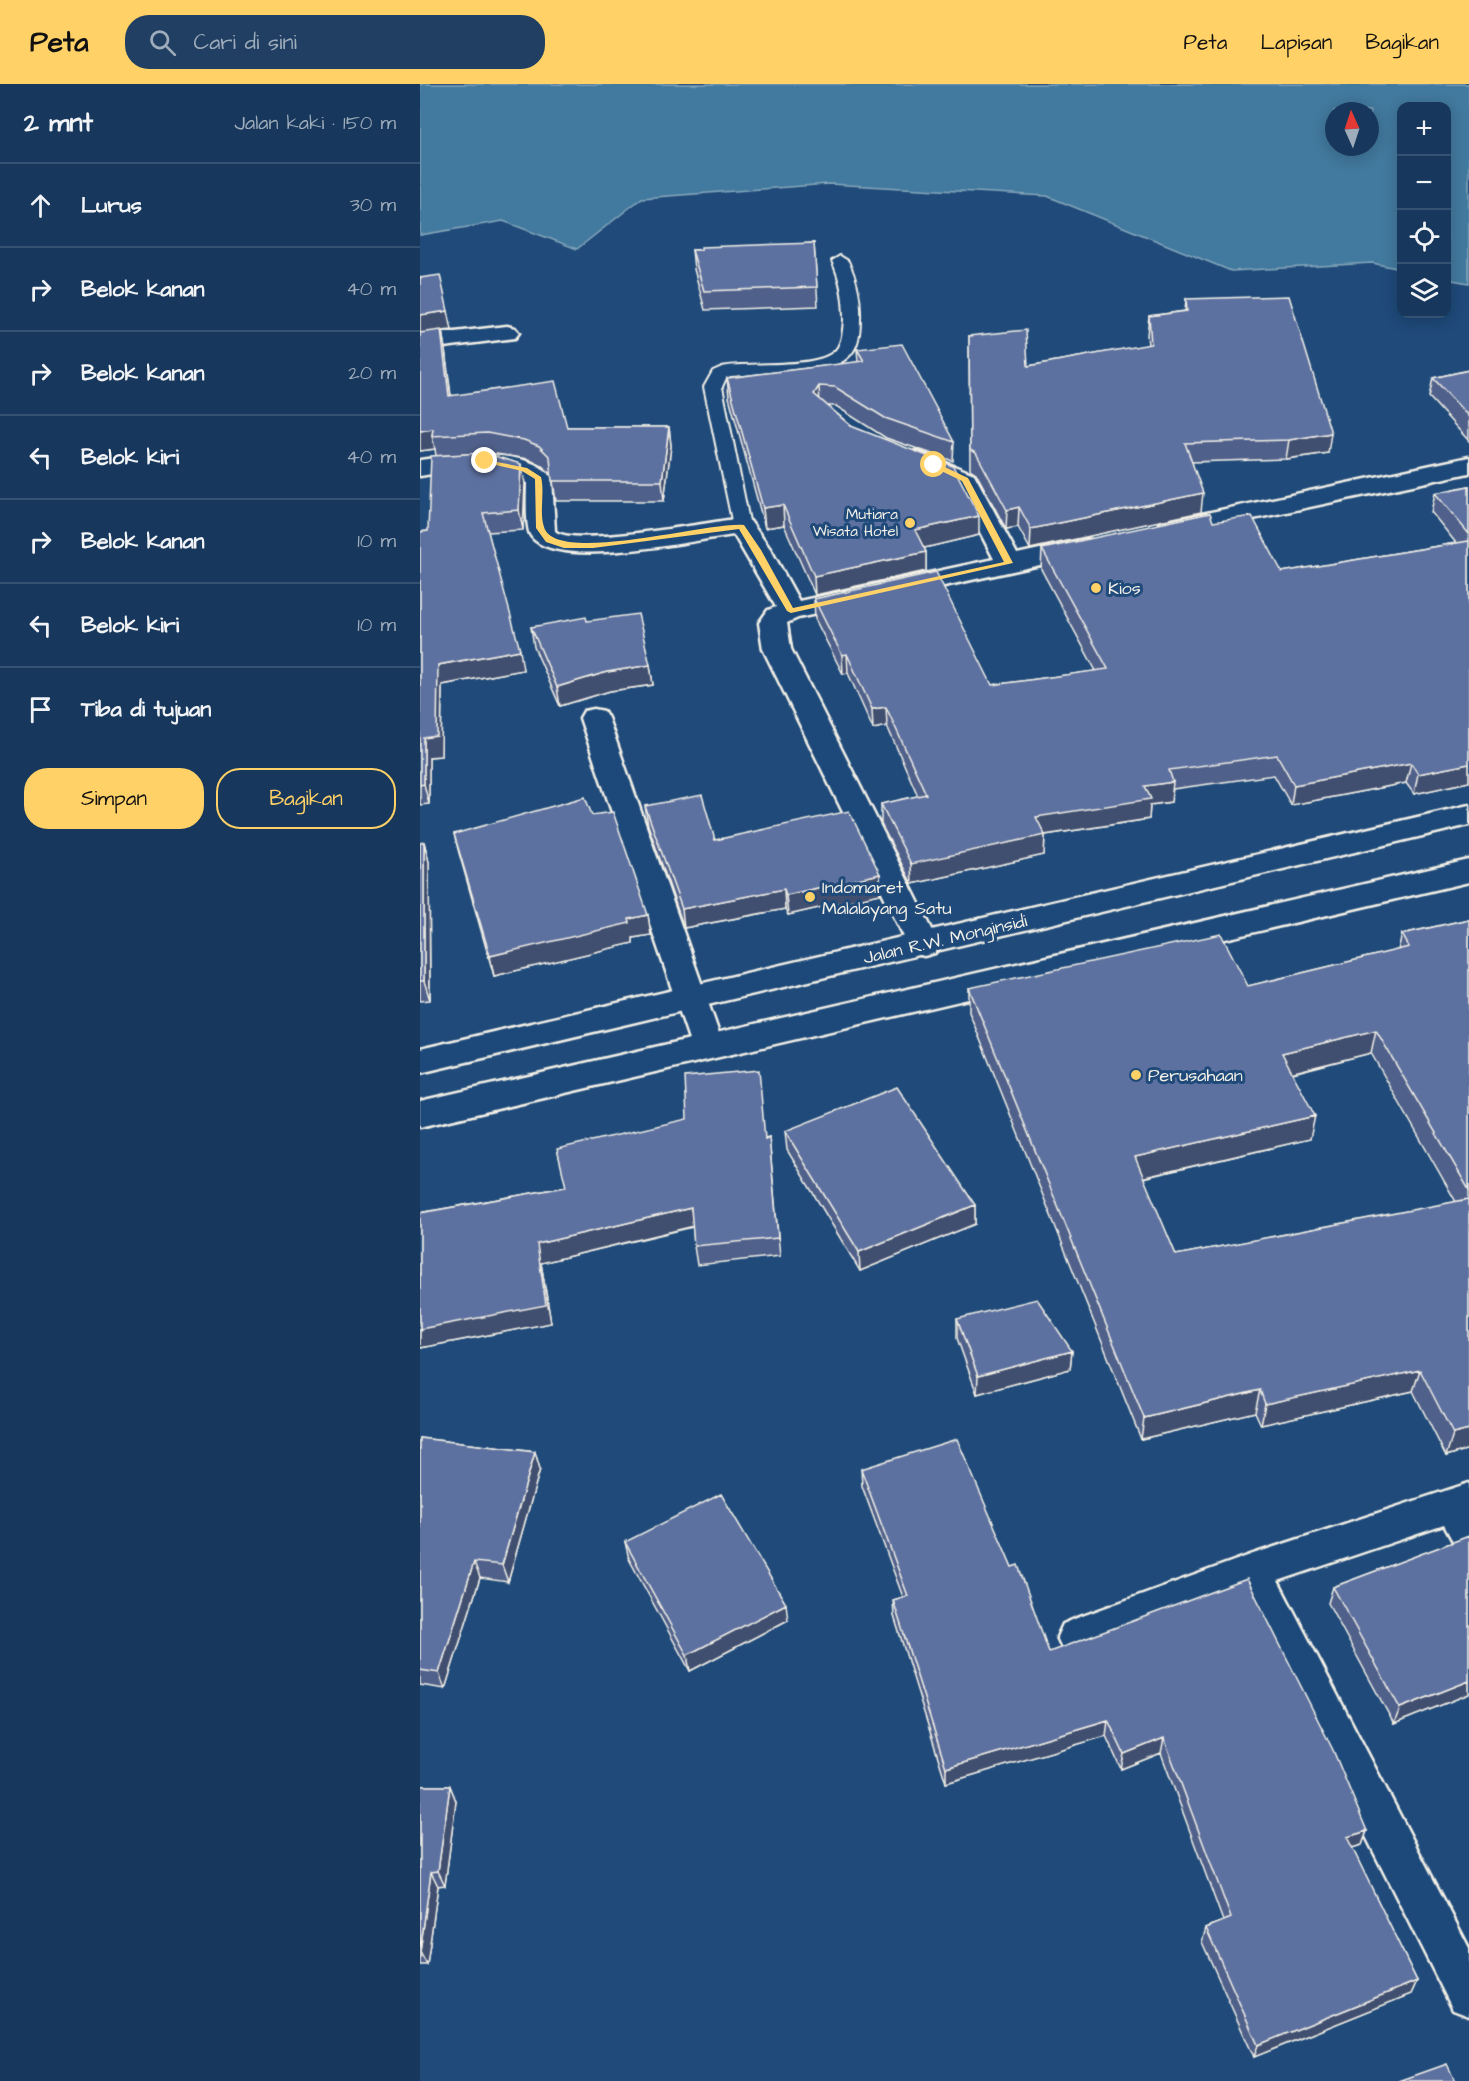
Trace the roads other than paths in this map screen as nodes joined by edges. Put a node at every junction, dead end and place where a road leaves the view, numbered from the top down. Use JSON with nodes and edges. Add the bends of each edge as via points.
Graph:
{"nodes":[{"id":1,"x":840,"y":261,"type":"dead end"},
{"id":2,"x":507,"y":333,"type":"dead end"},
{"id":3,"x":420,"y":344,"type":"edge"},
{"id":4,"x":893,"y":452,"type":"edge"},
{"id":5,"x":1469,"y":465,"type":"edge"},
{"id":6,"x":420,"y":468,"type":"edge"},
{"id":7,"x":741,"y":526,"type":"junction"},
{"id":8,"x":1147,"y":534,"type":"edge"},
{"id":9,"x":1112,"y":541,"type":"edge"},
{"id":10,"x":1009,"y":563,"type":"junction"},
{"id":11,"x":791,"y":611,"type":"junction"},
{"id":12,"x":594,"y":718,"type":"dead end"},
{"id":13,"x":1469,"y":815,"type":"edge"},
{"id":14,"x":1469,"y":871,"type":"edge"},
{"id":15,"x":924,"y":945,"type":"junction"},
{"id":16,"x":690,"y":996,"type":"junction"},
{"id":17,"x":707,"y":1045,"type":"junction"},
{"id":18,"x":435,"y":1057,"type":"edge"},
{"id":19,"x":435,"y":1110,"type":"edge"},
{"id":20,"x":1464,"y":1512,"type":"edge"},
{"id":21,"x":1253,"y":1572,"type":"junction"},
{"id":22,"x":1077,"y":1637,"type":"dead end"},
{"id":23,"x":1469,"y":1994,"type":"edge"}],
"edges":[{"from":1,"to":7,"type":"lane","via":[[853,294],[852,327],[845,351],[835,360],[820,364],[728,371],[715,381],[715,404]]},
{"from":2,"to":3,"type":"main road"},
{"from":4,"to":10,"type":"main road","via":[[955,472],[965,479]]},
{"from":5,"to":8,"type":"main road"},
{"from":6,"to":7,"type":"main road","via":[[485,461],[524,469],[538,478],[542,533],[564,546],[593,546]]},
{"from":7,"to":11,"type":"main road"},
{"from":9,"to":10,"type":"main road"},
{"from":10,"to":11,"type":"main road"},
{"from":11,"to":15,"type":"main road","via":[[778,616],[773,623],[777,649]]},
{"from":12,"to":16,"type":"main road"},
{"from":13,"to":15,"type":"main road","name":"Jalan R.W. Monginsidi"},
{"from":14,"to":17,"type":"main road"},
{"from":15,"to":16,"type":"main road","name":"Jalan R.W. Monginsidi"},
{"from":16,"to":17,"type":"main road"},
{"from":16,"to":18,"type":"main road","name":"Jalan R.W. Monginsidi"},
{"from":17,"to":19,"type":"main road"},
{"from":20,"to":21,"type":"main road"},
{"from":21,"to":22,"type":"main road"},
{"from":21,"to":23,"type":"main road"}]}
